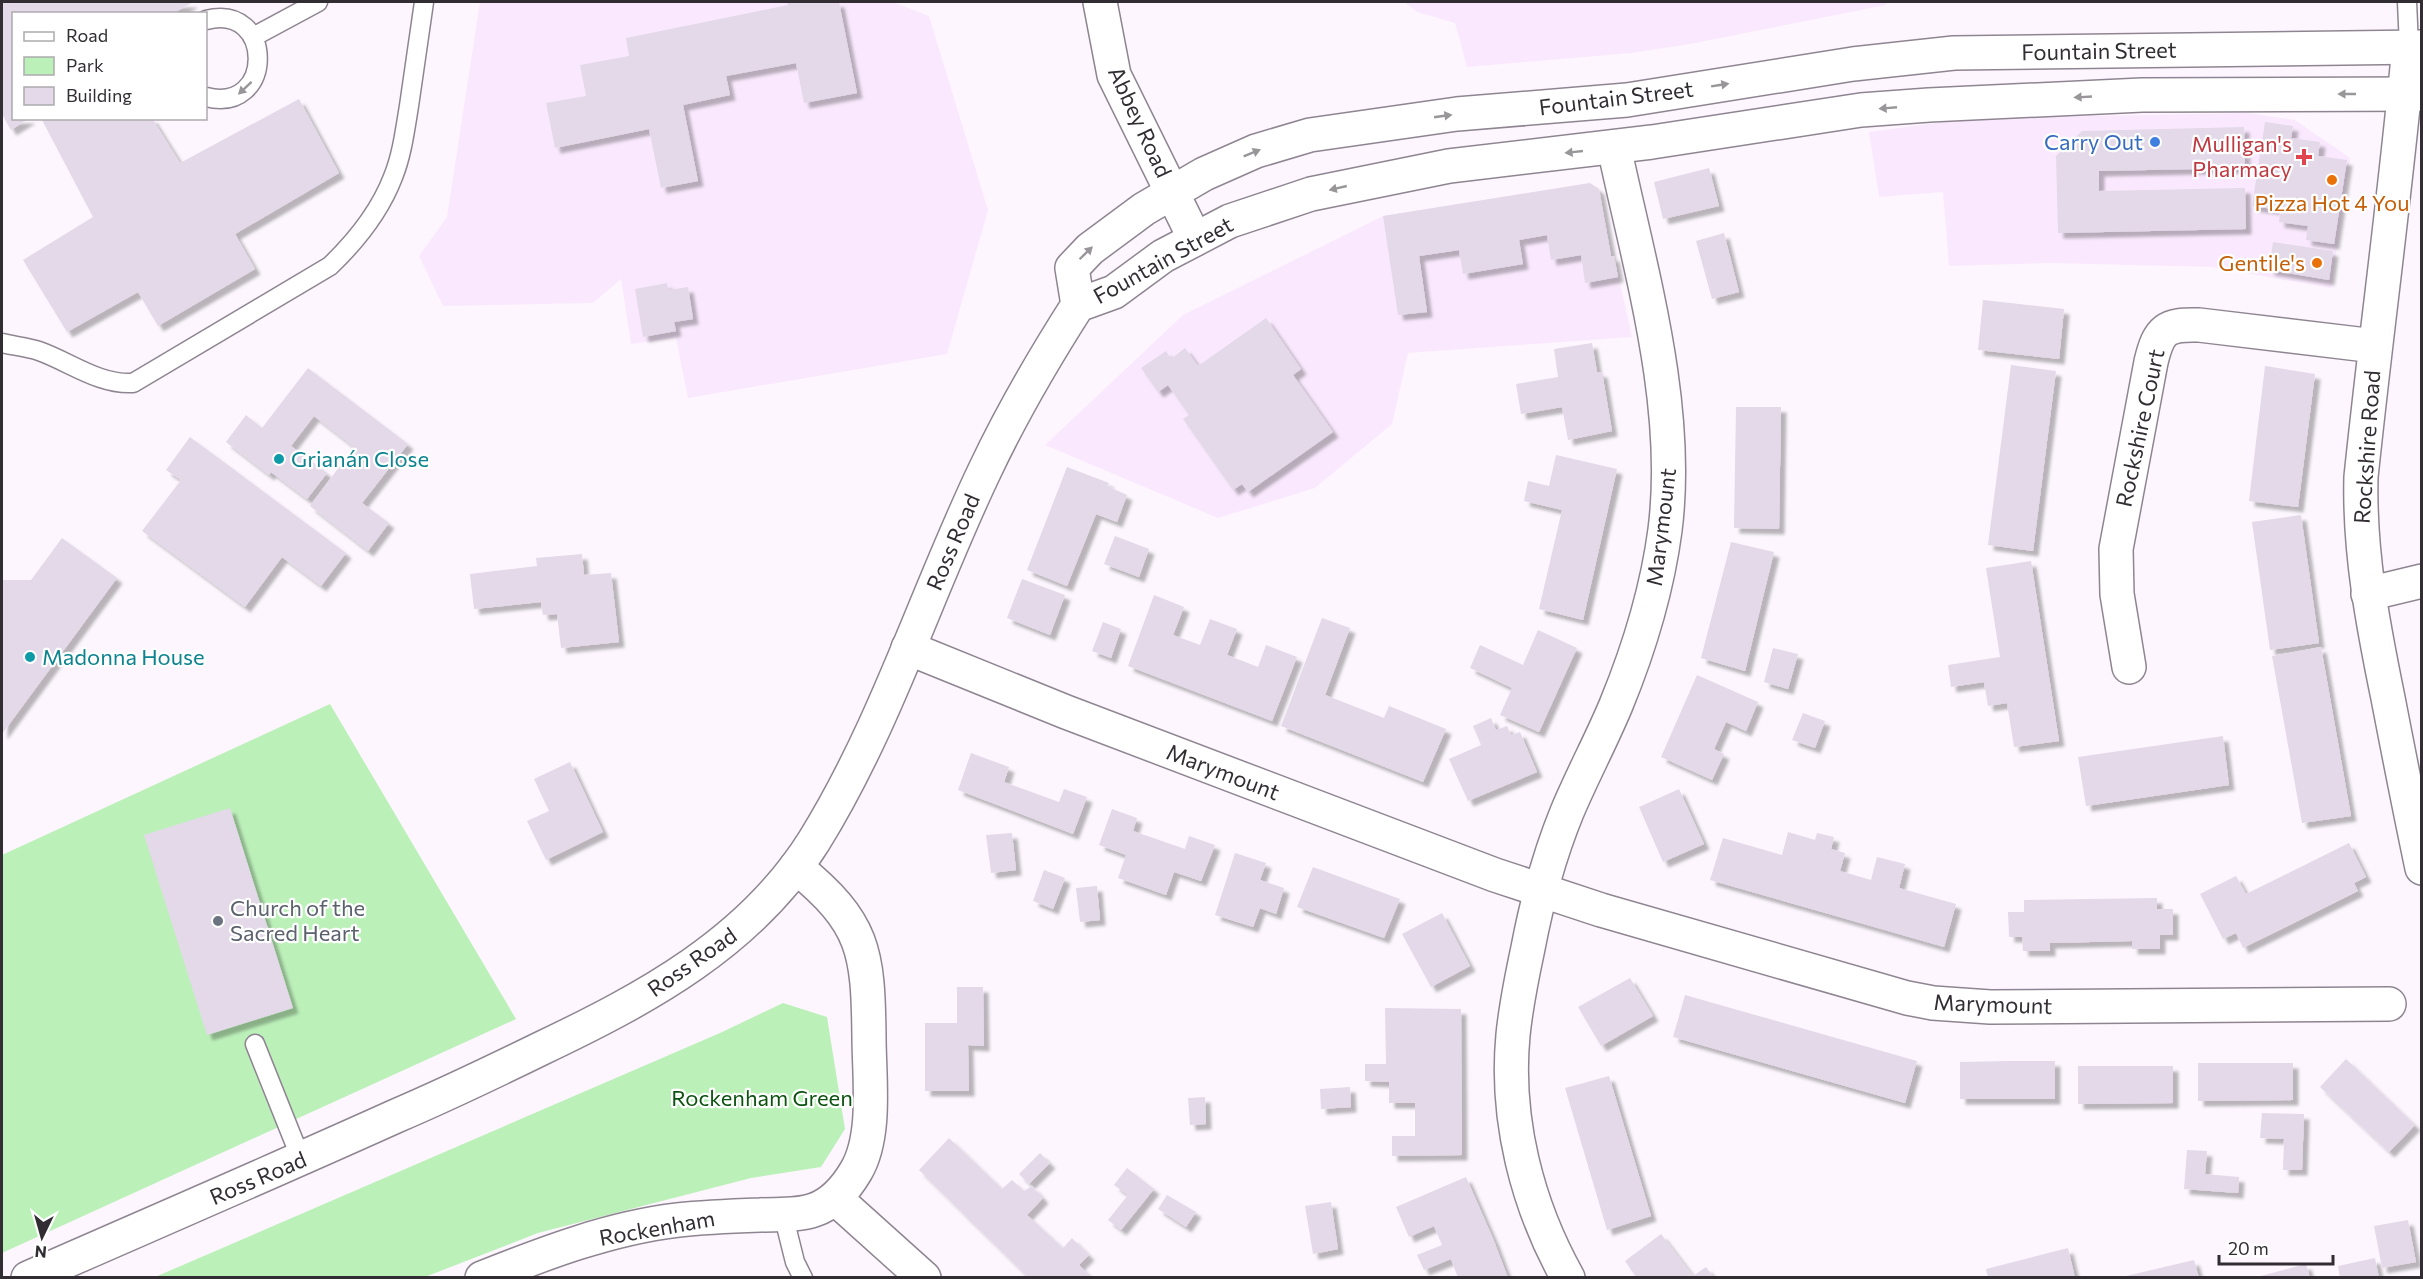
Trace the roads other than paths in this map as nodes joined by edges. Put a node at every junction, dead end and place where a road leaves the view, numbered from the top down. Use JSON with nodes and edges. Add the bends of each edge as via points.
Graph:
{"nodes":[{"id":1,"x":318,"y":2,"type":"edge"},
{"id":2,"x":424,"y":2,"type":"edge"},
{"id":3,"x":1100,"y":2,"type":"edge"},
{"id":4,"x":2407,"y":2,"type":"edge"},
{"id":5,"x":207,"y":20,"type":"edge"},
{"id":6,"x":253,"y":37,"type":"junction"},
{"id":7,"x":2417,"y":45,"type":"edge"},
{"id":8,"x":2413,"y":94,"type":"edge"},
{"id":9,"x":207,"y":97,"type":"edge"},
{"id":10,"x":1614,"y":147,"type":"junction"},
{"id":11,"x":1172,"y":192,"type":"junction"},
{"id":12,"x":1195,"y":239,"type":"junction"},
{"id":13,"x":1078,"y":305,"type":"junction"},
{"id":14,"x":2,"y":343,"type":"edge"},
{"id":15,"x":2375,"y":346,"type":"junction"},
{"id":16,"x":2421,"y":581,"type":"edge"},
{"id":17,"x":2368,"y":594,"type":"junction"},
{"id":18,"x":908,"y":648,"type":"junction"},
{"id":19,"x":2129,"y":667,"type":"dead end"},
{"id":20,"x":796,"y":867,"type":"junction"},
{"id":21,"x":2421,"y":868,"type":"edge"},
{"id":22,"x":1541,"y":890,"type":"junction"},
{"id":23,"x":2389,"y":1004,"type":"dead end"},
{"id":24,"x":255,"y":1044,"type":"dead end"},
{"id":25,"x":301,"y":1159,"type":"junction"},
{"id":26,"x":835,"y":1198,"type":"junction"},
{"id":27,"x":783,"y":1214,"type":"junction"},
{"id":28,"x":28,"y":1278,"type":"edge"},
{"id":29,"x":482,"y":1278,"type":"edge"},
{"id":30,"x":803,"y":1278,"type":"edge"},
{"id":31,"x":924,"y":1278,"type":"edge"},
{"id":32,"x":1568,"y":1278,"type":"edge"}],
"edges":[{"from":1,"to":6,"type":"lane"},
{"from":2,"to":14,"type":"lane","via":[[404,137],[394,177],[363,231],[330,266],[133,383],[105,380],[39,351]]},
{"from":3,"to":11,"type":"street","name":"Abbey Road","via":[[1114,75]]},
{"from":4,"to":7,"type":"lane"},
{"from":5,"to":6,"type":"lane","via":[[233,20]]},
{"from":6,"to":9,"type":"lane","one_way":true,"via":[[259,63],[247,88],[222,99]]},
{"from":7,"to":8,"type":"street","name":"Rockshire Road"},
{"from":11,"to":7,"type":"street","name":"Fountain Street","one_way":true,"via":[[1256,151],[1310,135],[1456,114],[1627,100],[1853,64],[1954,53]]},
{"from":8,"to":10,"type":"street","name":"Fountain Street","one_way":true,"via":[[2142,95],[1929,105],[1831,114]]},
{"from":8,"to":15,"type":"street","name":"Rockshire Road"},
{"from":10,"to":12,"type":"street","name":"Fountain Street","one_way":true,"via":[[1380,178],[1274,206],[1230,221]]},
{"from":10,"to":22,"type":"street","name":"Marymount","via":[[1663,390],[1669,450],[1666,528],[1656,585],[1639,644],[1567,812]]},
{"from":11,"to":12,"type":"street","name":"Abbey Road"},
{"from":13,"to":11,"type":"street","name":"Fountain Street","one_way":true,"via":[[1071,268],[1090,249]]},
{"from":12,"to":13,"type":"street","name":"Fountain Street","via":[[1163,256],[1114,292]]},
{"from":13,"to":18,"type":"street","name":"Ross Road","via":[[1029,384],[993,454]]},
{"from":15,"to":17,"type":"street","name":"Rockshire Road","via":[[2361,485],[2361,532]]},
{"from":15,"to":19,"type":"street","name":"Rockshire Court","via":[[2199,325],[2173,326],[2158,339],[2116,549],[2117,594]]},
{"from":16,"to":17,"type":"street"},
{"from":17,"to":21,"type":"street","name":"Rockshire Road"},
{"from":18,"to":20,"type":"street","name":"Ross Road","via":[[848,783]]},
{"from":18,"to":22,"type":"street","name":"Marymount","via":[[1066,712]]},
{"from":20,"to":25,"type":"street","name":"Ross Road","via":[[727,940],[668,982],[556,1041]]},
{"from":20,"to":26,"type":"street","name":"Rockenham","via":[[847,917],[856,933],[865,967],[868,1133],[856,1172]]},
{"from":22,"to":23,"type":"street","name":"Marymount","via":[[1934,1004]]},
{"from":22,"to":32,"type":"street","name":"Marymount","via":[[1516,1012],[1512,1089],[1530,1189]]},
{"from":24,"to":25,"type":"lane"},
{"from":25,"to":28,"type":"street","name":"Ross Road"},
{"from":26,"to":27,"type":"street","name":"Rockenham","via":[[807,1212]]},
{"from":26,"to":31,"type":"street"},
{"from":27,"to":29,"type":"street","name":"Rockenham","via":[[704,1218],[641,1227],[573,1245]]},
{"from":27,"to":30,"type":"lane"}]}
